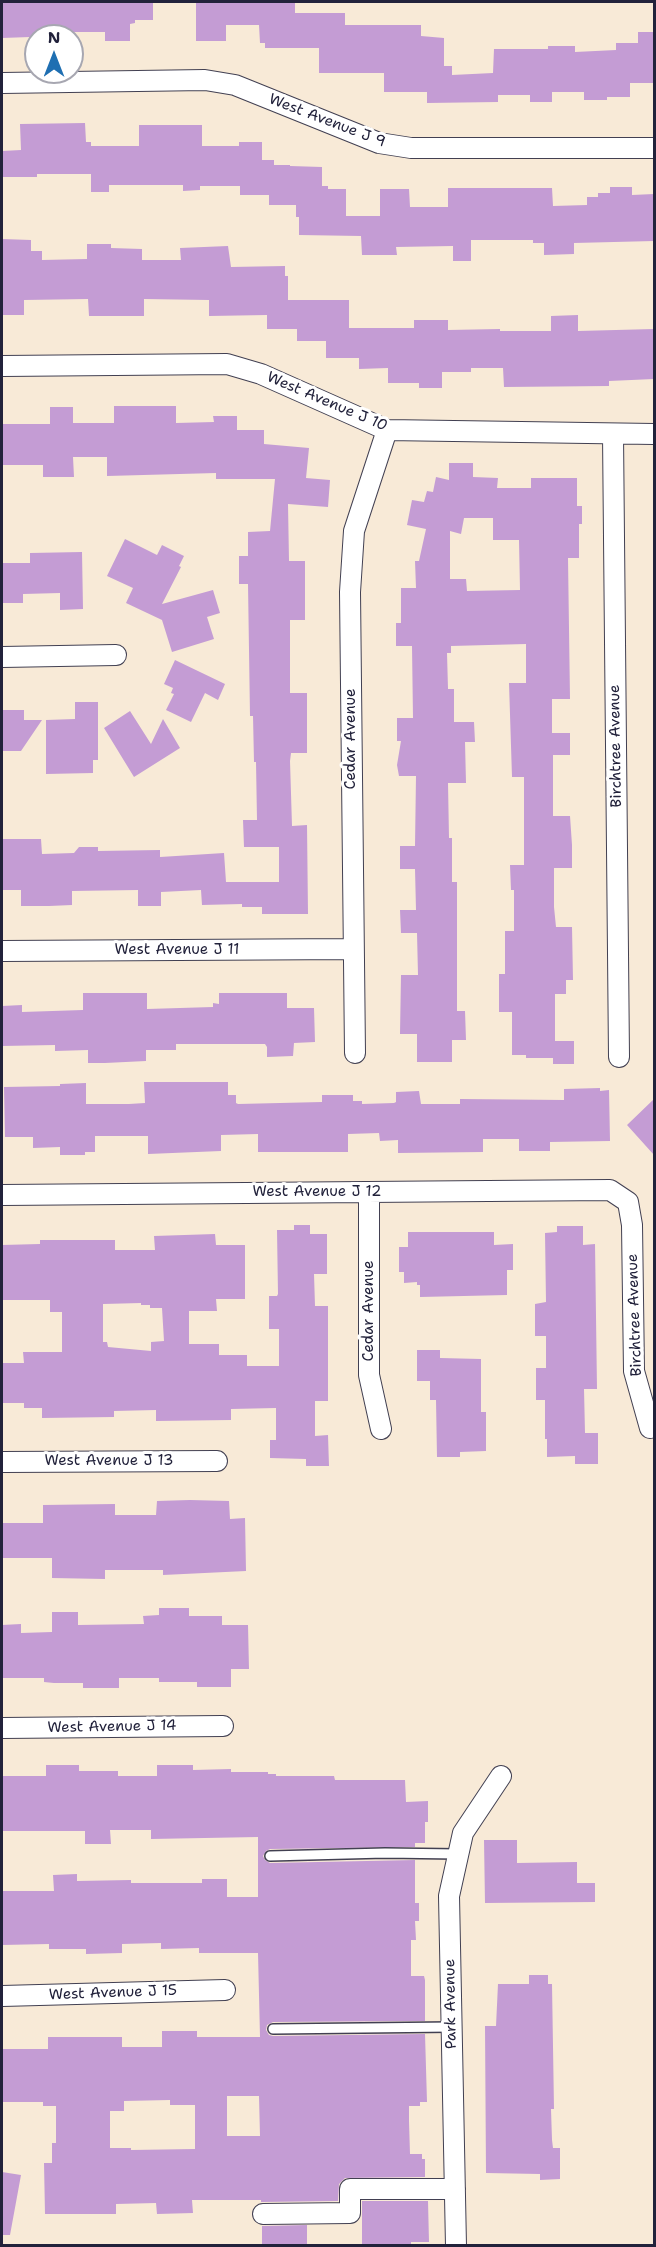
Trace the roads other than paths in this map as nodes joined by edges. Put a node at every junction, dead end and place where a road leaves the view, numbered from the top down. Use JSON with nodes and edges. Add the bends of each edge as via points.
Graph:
{"nodes":[{"id":1,"x":2,"y":83,"type":"edge"},
{"id":2,"x":654,"y":148,"type":"edge"},
{"id":3,"x":2,"y":366,"type":"edge"},
{"id":4,"x":387,"y":430,"type":"junction"},
{"id":5,"x":654,"y":434,"type":"edge"},
{"id":6,"x":613,"y":435,"type":"junction"},
{"id":7,"x":116,"y":655,"type":"dead end"},
{"id":8,"x":2,"y":657,"type":"edge"},
{"id":9,"x":353,"y":949,"type":"junction"},
{"id":10,"x":2,"y":951,"type":"edge"},
{"id":11,"x":355,"y":1053,"type":"dead end"},
{"id":12,"x":619,"y":1057,"type":"dead end"},
{"id":13,"x":369,"y":1192,"type":"junction"},
{"id":14,"x":2,"y":1195,"type":"edge"},
{"id":15,"x":628,"y":1202,"type":"joint"},
{"id":16,"x":650,"y":1428,"type":"dead end"},
{"id":17,"x":381,"y":1429,"type":"dead end"},
{"id":18,"x":217,"y":1461,"type":"dead end"},
{"id":19,"x":2,"y":1462,"type":"edge"},
{"id":20,"x":223,"y":1726,"type":"dead end"},
{"id":21,"x":2,"y":1728,"type":"edge"},
{"id":22,"x":501,"y":1776,"type":"dead end"},
{"id":23,"x":458,"y":1854,"type":"junction"},
{"id":24,"x":270,"y":1856,"type":"dead end"},
{"id":25,"x":225,"y":1990,"type":"dead end"},
{"id":26,"x":2,"y":1996,"type":"edge"},
{"id":27,"x":452,"y":2027,"type":"junction"},
{"id":28,"x":273,"y":2029,"type":"dead end"},
{"id":29,"x":455,"y":2189,"type":"junction"},
{"id":30,"x":263,"y":2214,"type":"dead end"},
{"id":31,"x":456,"y":2246,"type":"edge"}],
"edges":[{"from":1,"to":2,"type":"street","name":"West Avenue J 9","via":[[205,80],[235,84],[379,144],[411,148]]},
{"from":3,"to":4,"type":"street","name":"West Avenue J 10","via":[[227,364]]},
{"from":4,"to":6,"type":"street","name":"West Avenue J 10"},
{"from":4,"to":9,"type":"street","name":"Cedar Avenue","via":[[354,531],[350,592]]},
{"from":5,"to":6,"type":"street","name":"West Avenue J 10"},
{"from":6,"to":12,"type":"street","name":"Birchtree Avenue"},
{"from":7,"to":8,"type":"street"},
{"from":9,"to":10,"type":"street","name":"West Avenue J 11"},
{"from":9,"to":11,"type":"street","name":"Cedar Avenue"},
{"from":13,"to":14,"type":"street","name":"West Avenue J 12"},
{"from":13,"to":15,"type":"street","name":"West Avenue J 12","via":[[610,1190]]},
{"from":13,"to":17,"type":"street","name":"Cedar Avenue","via":[[369,1375]]},
{"from":15,"to":16,"type":"street","name":"Birchtree Avenue","via":[[632,1226],[634,1371]]},
{"from":18,"to":19,"type":"street","name":"West Avenue J 13"},
{"from":20,"to":21,"type":"street","name":"West Avenue J 14"},
{"from":22,"to":23,"type":"street","name":"Park Avenue","via":[[463,1833]]},
{"from":23,"to":24,"type":"lane"},
{"from":23,"to":27,"type":"street","name":"Park Avenue","via":[[449,1896]]},
{"from":25,"to":26,"type":"street","name":"West Avenue J 15"},
{"from":27,"to":28,"type":"lane"},
{"from":27,"to":29,"type":"street","name":"Park Avenue"},
{"from":29,"to":30,"type":"street","via":[[350,2189],[350,2213]]},
{"from":29,"to":31,"type":"street","name":"Park Avenue"}]}
